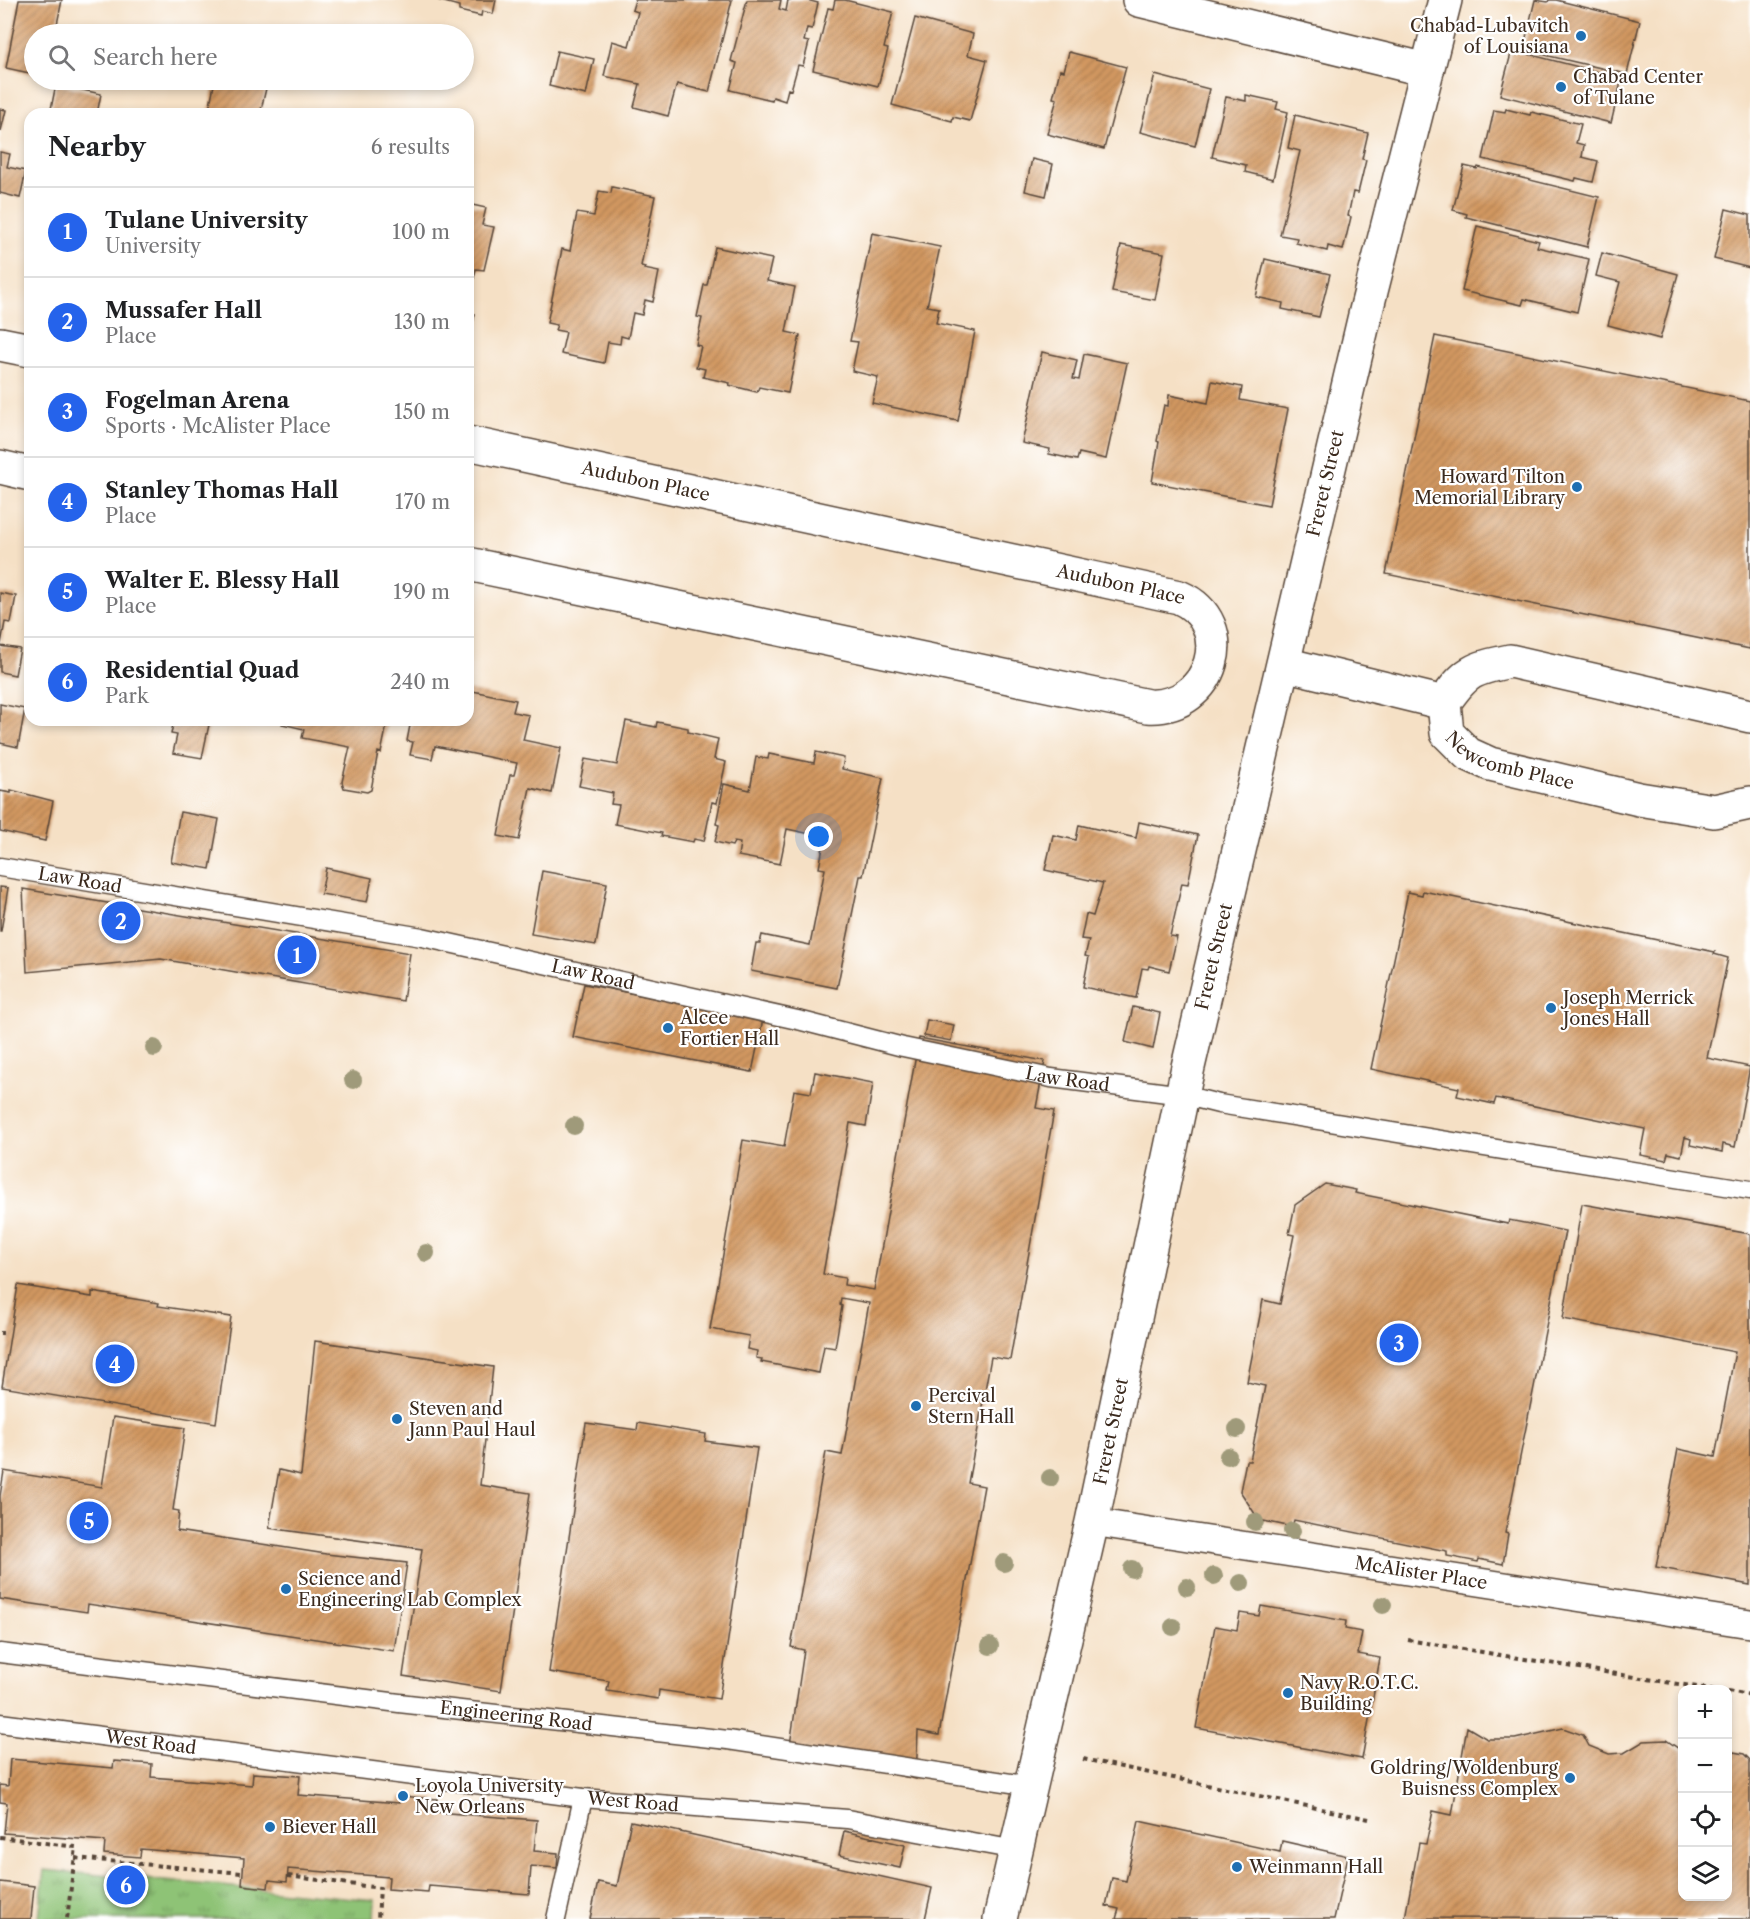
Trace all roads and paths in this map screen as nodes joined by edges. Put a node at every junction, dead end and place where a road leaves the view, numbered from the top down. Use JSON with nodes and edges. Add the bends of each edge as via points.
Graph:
{"nodes":[{"id":1,"x":1139,"y":0,"type":"edge"},
{"id":2,"x":1445,"y":0,"type":"edge"},
{"id":3,"x":1427,"y":70,"type":"junction"},
{"id":4,"x":0,"y":344,"type":"edge"},
{"id":5,"x":24,"y":349,"type":"edge"},
{"id":6,"x":474,"y":444,"type":"edge"},
{"id":7,"x":0,"y":467,"type":"edge"},
{"id":8,"x":24,"y":473,"type":"edge"},
{"id":9,"x":474,"y":565,"type":"edge"},
{"id":10,"x":1284,"y":664,"type":"junction"},
{"id":11,"x":1444,"y":703,"type":"junction"},
{"id":12,"x":1750,"y":716,"type":"edge"},
{"id":13,"x":1750,"y":803,"type":"edge"},
{"id":14,"x":0,"y":867,"type":"edge"},
{"id":15,"x":1183,"y":1095,"type":"junction"},
{"id":16,"x":1750,"y":1190,"type":"edge"},
{"id":17,"x":1092,"y":1522,"type":"junction"},
{"id":18,"x":1750,"y":1624,"type":"edge"},
{"id":19,"x":1408,"y":1640,"type":"dead end"},
{"id":20,"x":0,"y":1653,"type":"edge"},
{"id":21,"x":1690,"y":1685,"type":"edge"},
{"id":22,"x":1732,"y":1692,"type":"edge"},
{"id":23,"x":1750,"y":1695,"type":"edge"},
{"id":24,"x":0,"y":1723,"type":"edge"},
{"id":25,"x":1083,"y":1759,"type":"dead end"},
{"id":26,"x":1031,"y":1786,"type":"junction"},
{"id":27,"x":582,"y":1798,"type":"junction"},
{"id":28,"x":1369,"y":1819,"type":"dead end"},
{"id":29,"x":0,"y":1836,"type":"edge"},
{"id":30,"x":1016,"y":1850,"type":"junction"},
{"id":31,"x":75,"y":1858,"type":"junction"},
{"id":32,"x":242,"y":1873,"type":"dead end"},
{"id":33,"x":288,"y":1876,"type":"dead end"},
{"id":34,"x":67,"y":1919,"type":"edge"},
{"id":35,"x":378,"y":1919,"type":"edge"},
{"id":36,"x":556,"y":1919,"type":"edge"},
{"id":37,"x":1000,"y":1919,"type":"edge"}],
"edges":[{"from":1,"to":3,"type":"street"},
{"from":2,"to":3,"type":"street","name":"Freret Street"},
{"from":3,"to":10,"type":"street","name":"Freret Street"},
{"from":4,"to":5,"type":"street"},
{"from":6,"to":9,"type":"street","name":"Audubon Place","via":[[1179,597],[1191,603],[1204,618],[1212,636],[1212,656],[1198,688],[1173,703],[1148,706]]},
{"from":7,"to":8,"type":"street"},
{"from":10,"to":11,"type":"street"},
{"from":10,"to":15,"type":"street","name":"Freret Street"},
{"from":11,"to":12,"type":"street","name":"Newcomb Place","via":[[1459,680],[1480,668],[1510,661]]},
{"from":11,"to":13,"type":"street","name":"Newcomb Place","via":[[1447,733],[1468,754],[1490,764],[1640,799],[1714,811]]},
{"from":14,"to":15,"type":"lane","name":"Law Road","via":[[422,937],[1017,1071]]},
{"from":15,"to":16,"type":"lane","name":"Law Road"},
{"from":15,"to":17,"type":"street","name":"Freret Street"},
{"from":17,"to":18,"type":"street","name":"McAlister Place"},
{"from":17,"to":26,"type":"street","name":"Freret Street"},
{"from":19,"to":21,"type":"path"},
{"from":20,"to":26,"type":"lane","name":"Engineering Road","via":[[728,1740]]},
{"from":22,"to":23,"type":"path"},
{"from":24,"to":27,"type":"lane","name":"West Road"},
{"from":25,"to":28,"type":"path"},
{"from":26,"to":30,"type":"street","name":"Freret Street"},
{"from":27,"to":30,"type":"lane","name":"West Road","via":[[846,1819]]},
{"from":27,"to":36,"type":"lane"},
{"from":29,"to":31,"type":"path","via":[[76,1847]]},
{"from":30,"to":37,"type":"street","name":"Freret Street"},
{"from":31,"to":32,"type":"path"},
{"from":31,"to":34,"type":"path"},
{"from":33,"to":35,"type":"path","via":[[380,1888]]}]}
